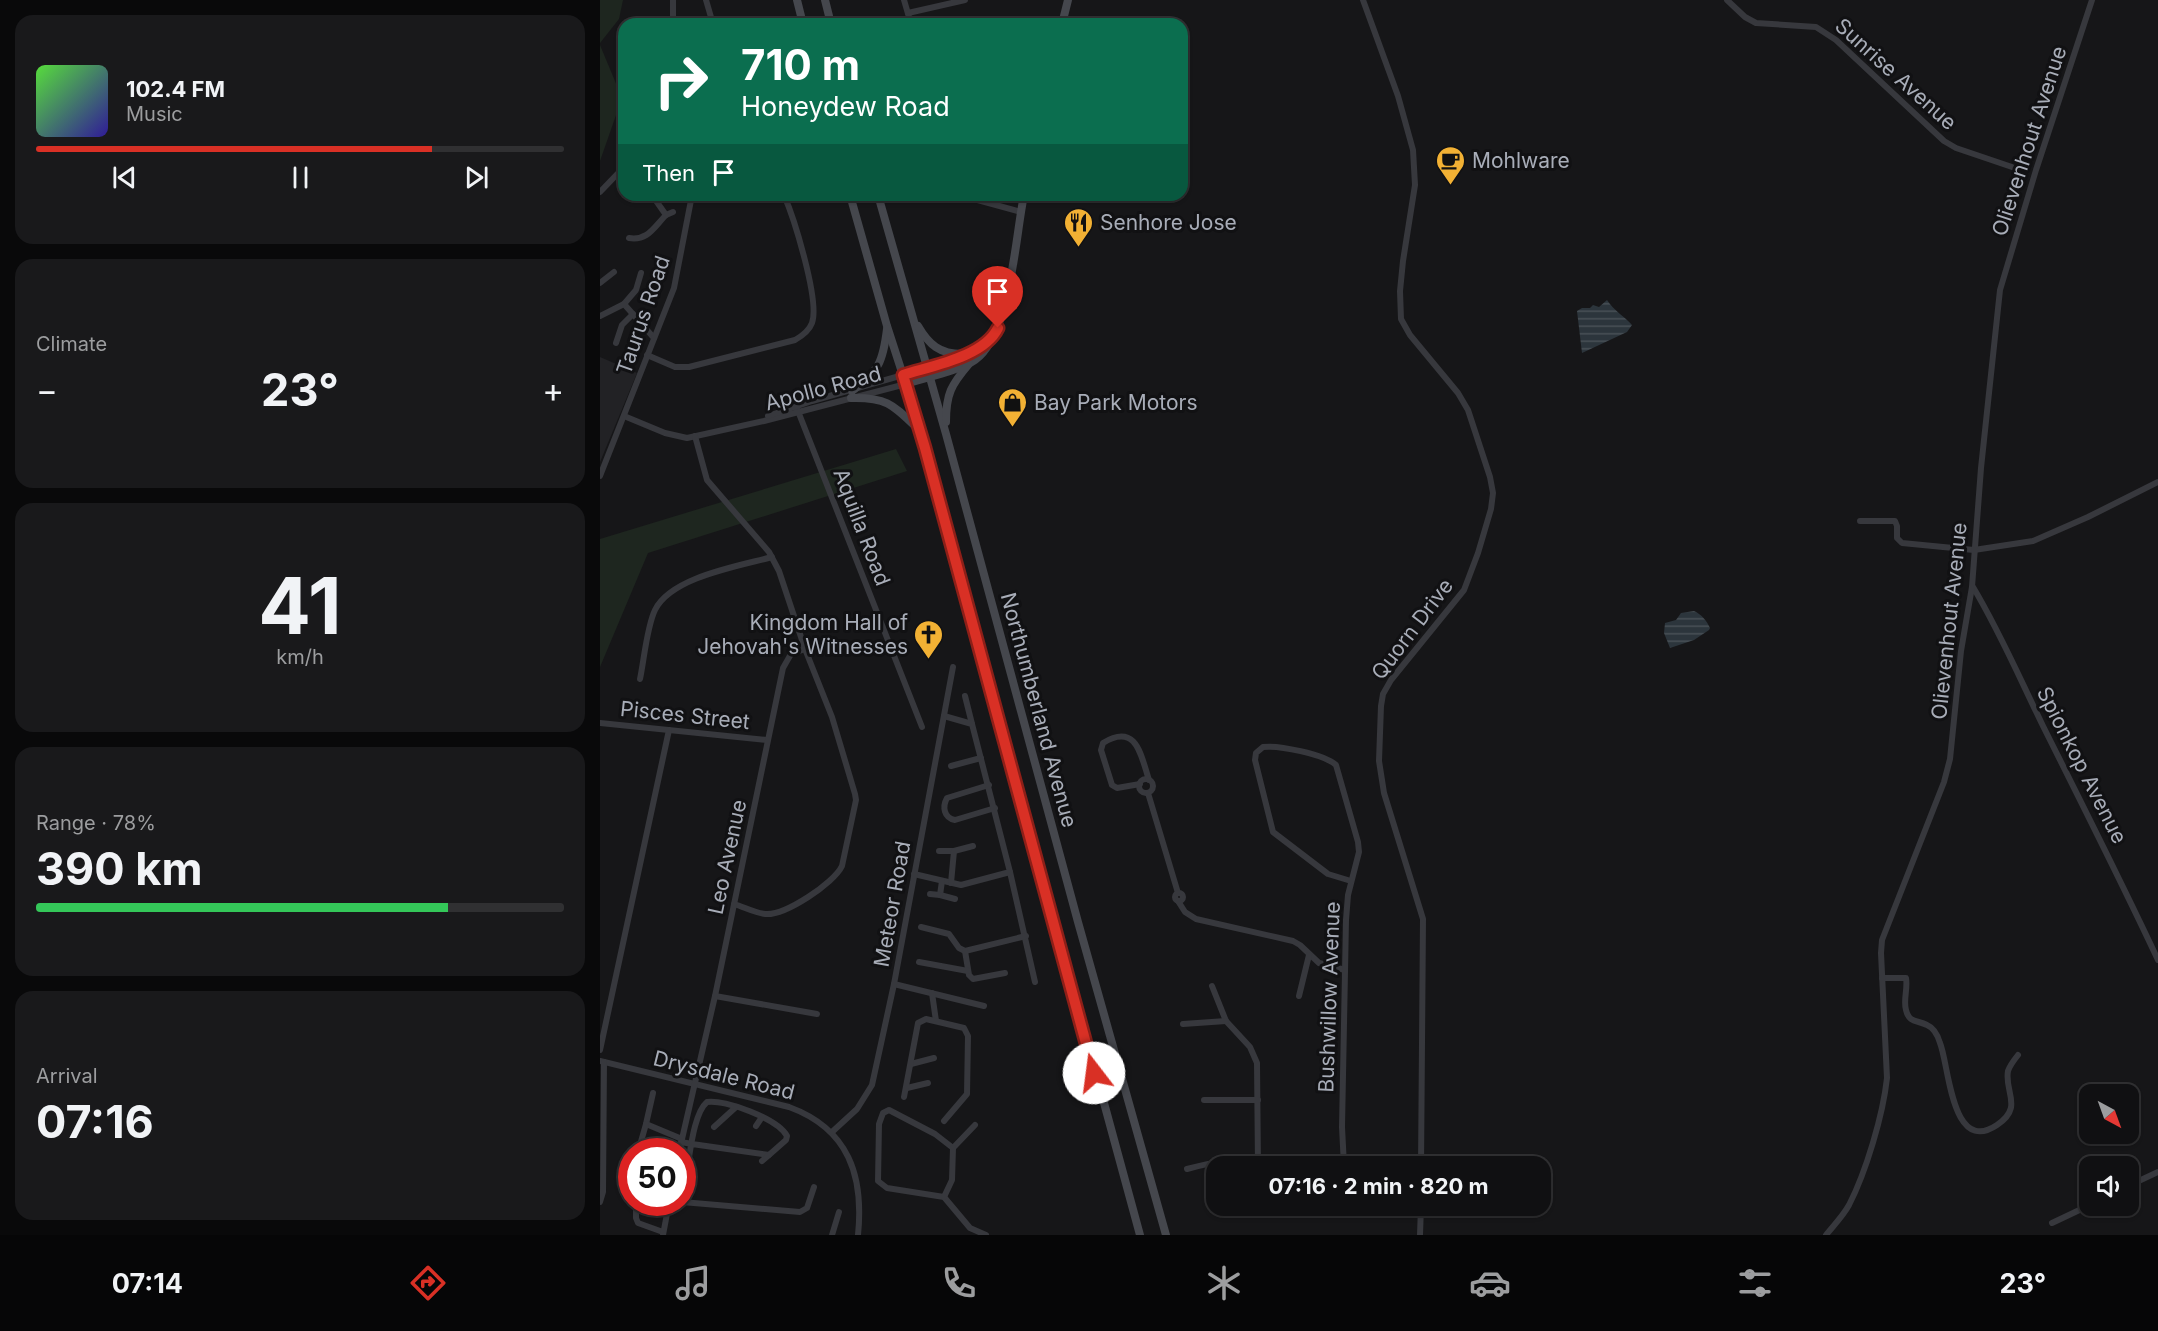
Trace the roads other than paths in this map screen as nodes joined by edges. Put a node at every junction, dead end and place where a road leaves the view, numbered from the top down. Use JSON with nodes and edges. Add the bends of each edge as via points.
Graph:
{"nodes":[{"id":1,"x":673,"y":0,"type":"edge"},
{"id":2,"x":706,"y":0,"type":"edge"},
{"id":3,"x":796,"y":0,"type":"edge"},
{"id":4,"x":825,"y":0,"type":"edge"},
{"id":5,"x":904,"y":0,"type":"edge"},
{"id":6,"x":965,"y":0,"type":"edge"},
{"id":7,"x":1068,"y":0,"type":"edge"},
{"id":8,"x":1363,"y":0,"type":"edge"},
{"id":9,"x":1727,"y":0,"type":"edge"},
{"id":10,"x":2092,"y":0,"type":"edge"},
{"id":11,"x":908,"y":13,"type":"junction"},
{"id":12,"x":673,"y":16,"type":"dead end"},
{"id":13,"x":711,"y":18,"type":"edge"},
{"id":14,"x":801,"y":18,"type":"edge"},
{"id":15,"x":830,"y":18,"type":"edge"},
{"id":16,"x":909,"y":18,"type":"edge"},
{"id":17,"x":1064,"y":18,"type":"edge"},
{"id":18,"x":2012,"y":167,"type":"dead end"},
{"id":19,"x":618,"y":173,"type":"edge"},
{"id":20,"x":600,"y":192,"type":"edge"},
{"id":21,"x":656,"y":201,"type":"edge"},
{"id":22,"x":691,"y":201,"type":"edge"},
{"id":23,"x":786,"y":201,"type":"edge"},
{"id":24,"x":852,"y":201,"type":"edge"},
{"id":25,"x":880,"y":201,"type":"edge"},
{"id":26,"x":981,"y":201,"type":"edge"},
{"id":27,"x":1023,"y":201,"type":"edge"},
{"id":28,"x":673,"y":212,"type":"dead end"},
{"id":29,"x":1021,"y":212,"type":"junction"},
{"id":30,"x":666,"y":215,"type":"junction"},
{"id":31,"x":629,"y":238,"type":"dead end"},
{"id":32,"x":614,"y":272,"type":"dead end"},
{"id":33,"x":641,"y":273,"type":"dead end"},
{"id":34,"x":600,"y":284,"type":"edge"},
{"id":35,"x":624,"y":304,"type":"junction"},
{"id":36,"x":633,"y":314,"type":"junction"},
{"id":37,"x":600,"y":316,"type":"edge"},
{"id":38,"x":913,"y":318,"type":"junction"},
{"id":39,"x":887,"y":327,"type":"junction"},
{"id":40,"x":996,"y":333,"type":"junction"},
{"id":41,"x":654,"y":338,"type":"junction"},
{"id":42,"x":616,"y":343,"type":"dead end"},
{"id":43,"x":967,"y":354,"type":"junction"},
{"id":44,"x":647,"y":356,"type":"junction"},
{"id":45,"x":970,"y":363,"type":"junction"},
{"id":46,"x":928,"y":372,"type":"junction"},
{"id":47,"x":904,"y":379,"type":"junction"},
{"id":48,"x":852,"y":394,"type":"junction"},
{"id":49,"x":797,"y":409,"type":"junction"},
{"id":50,"x":624,"y":416,"type":"junction"},
{"id":51,"x":921,"y":431,"type":"junction"},
{"id":52,"x":946,"y":434,"type":"junction"},
{"id":53,"x":694,"y":436,"type":"junction"},
{"id":54,"x":600,"y":476,"type":"edge"},
{"id":55,"x":2158,"y":482,"type":"edge"},
{"id":56,"x":1860,"y":521,"type":"dead end"},
{"id":57,"x":1974,"y":550,"type":"junction"},
{"id":58,"x":772,"y":557,"type":"junction"},
{"id":59,"x":1972,"y":587,"type":"junction"},
{"id":60,"x":805,"y":649,"type":"junction"},
{"id":61,"x":953,"y":667,"type":"dead end"},
{"id":62,"x":640,"y":679,"type":"dead end"},
{"id":63,"x":965,"y":696,"type":"dead end"},
{"id":64,"x":944,"y":716,"type":"junction"},
{"id":65,"x":600,"y":723,"type":"edge"},
{"id":66,"x":972,"y":724,"type":"junction"},
{"id":67,"x":922,"y":727,"type":"dead end"},
{"id":68,"x":669,"y":730,"type":"junction"},
{"id":69,"x":767,"y":740,"type":"junction"},
{"id":70,"x":981,"y":758,"type":"junction"},
{"id":71,"x":951,"y":766,"type":"dead end"},
{"id":72,"x":1149,"y":780,"type":"junction"},
{"id":73,"x":1140,"y":784,"type":"junction"},
{"id":74,"x":988,"y":785,"type":"junction"},
{"id":75,"x":1148,"y":793,"type":"junction"},
{"id":76,"x":995,"y":808,"type":"junction"},
{"id":77,"x":973,"y":846,"type":"dead end"},
{"id":78,"x":939,"y":851,"type":"dead end"},
{"id":79,"x":954,"y":851,"type":"junction"},
{"id":80,"x":1010,"y":872,"type":"junction"},
{"id":81,"x":914,"y":874,"type":"junction"},
{"id":82,"x":942,"y":881,"type":"junction"},
{"id":83,"x":1351,"y":881,"type":"junction"},
{"id":84,"x":951,"y":883,"type":"junction"},
{"id":85,"x":930,"y":894,"type":"dead end"},
{"id":86,"x":940,"y":895,"type":"junction"},
{"id":87,"x":955,"y":899,"type":"dead end"},
{"id":88,"x":734,"y":904,"type":"junction"},
{"id":89,"x":921,"y":927,"type":"dead end"},
{"id":90,"x":1026,"y":936,"type":"junction"},
{"id":91,"x":965,"y":951,"type":"junction"},
{"id":92,"x":1309,"y":955,"type":"junction"},
{"id":93,"x":2158,"y":960,"type":"edge"},
{"id":94,"x":920,"y":963,"type":"dead end"},
{"id":95,"x":1345,"y":970,"type":"junction"},
{"id":96,"x":968,"y":971,"type":"junction"},
{"id":97,"x":1005,"y":972,"type":"dead end"},
{"id":98,"x":1882,"y":978,"type":"junction"},
{"id":99,"x":1035,"y":982,"type":"dead end"},
{"id":100,"x":894,"y":984,"type":"junction"},
{"id":101,"x":1212,"y":986,"type":"dead end"},
{"id":102,"x":932,"y":993,"type":"junction"},
{"id":103,"x":715,"y":996,"type":"junction"},
{"id":104,"x":1299,"y":996,"type":"dead end"},
{"id":105,"x":984,"y":1006,"type":"dead end"},
{"id":106,"x":817,"y":1014,"type":"dead end"},
{"id":107,"x":936,"y":1021,"type":"junction"},
{"id":108,"x":1226,"y":1021,"type":"junction"},
{"id":109,"x":1183,"y":1024,"type":"dead end"},
{"id":110,"x":600,"y":1050,"type":"edge"},
{"id":111,"x":2018,"y":1055,"type":"dead end"},
{"id":112,"x":934,"y":1058,"type":"dead end"},
{"id":113,"x":602,"y":1062,"type":"edge"},
{"id":114,"x":911,"y":1064,"type":"junction"},
{"id":115,"x":694,"y":1083,"type":"junction"},
{"id":116,"x":928,"y":1083,"type":"dead end"},
{"id":117,"x":907,"y":1088,"type":"junction"},
{"id":118,"x":653,"y":1093,"type":"dead end"},
{"id":119,"x":904,"y":1097,"type":"dead end"},
{"id":120,"x":1204,"y":1100,"type":"dead end"},
{"id":121,"x":1258,"y":1100,"type":"junction"},
{"id":122,"x":736,"y":1107,"type":"junction"},
{"id":123,"x":958,"y":1107,"type":"junction"},
{"id":124,"x":964,"y":1113,"type":"dead end"},
{"id":125,"x":762,"y":1117,"type":"junction"},
{"id":126,"x":944,"y":1121,"type":"dead end"},
{"id":127,"x":646,"y":1124,"type":"junction"},
{"id":128,"x":975,"y":1125,"type":"dead end"},
{"id":129,"x":756,"y":1126,"type":"dead end"},
{"id":130,"x":714,"y":1127,"type":"dead end"},
{"id":131,"x":832,"y":1132,"type":"junction"},
{"id":132,"x":642,"y":1138,"type":"edge"},
{"id":133,"x":677,"y":1138,"type":"edge"},
{"id":134,"x":681,"y":1138,"type":"edge"},
{"id":135,"x":693,"y":1138,"type":"edge"},
{"id":136,"x":696,"y":1145,"type":"edge"},
{"id":137,"x":953,"y":1148,"type":"junction"},
{"id":138,"x":769,"y":1155,"type":"junction"},
{"id":139,"x":1258,"y":1156,"type":"edge"},
{"id":140,"x":1344,"y":1156,"type":"edge"},
{"id":141,"x":1421,"y":1156,"type":"edge"},
{"id":142,"x":762,"y":1161,"type":"dead end"},
{"id":143,"x":1206,"y":1164,"type":"edge"},
{"id":144,"x":1187,"y":1170,"type":"dead end"},
{"id":145,"x":2158,"y":1172,"type":"edge"},
{"id":146,"x":2139,"y":1181,"type":"edge"},
{"id":147,"x":814,"y":1187,"type":"dead end"},
{"id":148,"x":944,"y":1197,"type":"junction"},
{"id":149,"x":600,"y":1202,"type":"edge"},
{"id":150,"x":696,"y":1203,"type":"edge"},
{"id":151,"x":2079,"y":1210,"type":"edge"},
{"id":152,"x":839,"y":1212,"type":"dead end"},
{"id":153,"x":636,"y":1216,"type":"edge"},
{"id":154,"x":666,"y":1216,"type":"edge"},
{"id":155,"x":1420,"y":1216,"type":"edge"},
{"id":156,"x":2052,"y":1223,"type":"dead end"},
{"id":157,"x":663,"y":1233,"type":"edge"},
{"id":158,"x":832,"y":1235,"type":"edge"},
{"id":159,"x":858,"y":1235,"type":"edge"},
{"id":160,"x":986,"y":1235,"type":"edge"},
{"id":161,"x":1140,"y":1235,"type":"edge"},
{"id":162,"x":1166,"y":1235,"type":"edge"},
{"id":163,"x":1420,"y":1235,"type":"edge"},
{"id":164,"x":1826,"y":1235,"type":"edge"}],
"edges":[{"from":1,"to":12,"type":"street"},
{"from":2,"to":13,"type":"street"},
{"from":3,"to":14,"type":"main road"},
{"from":4,"to":15,"type":"main road"},
{"from":5,"to":11,"type":"street"},
{"from":6,"to":11,"type":"street"},
{"from":7,"to":17,"type":"main road"},
{"from":8,"to":141,"type":"street","name":"Quorn Drive","via":[[1413,150],[1415,185],[1403,261],[1401,319],[1468,410],[1493,493],[1464,590],[1391,680],[1381,706],[1379,761],[1384,793],[1423,919]]},
{"from":9,"to":18,"type":"street","name":"Sunrise Avenue","via":[[1756,23],[1822,30],[1944,141]]},
{"from":10,"to":57,"type":"street","name":"Olievenhout Avenue","via":[[2001,283]]},
{"from":11,"to":16,"type":"street"},
{"from":19,"to":20,"type":"street"},
{"from":21,"to":30,"type":"street"},
{"from":22,"to":41,"type":"street","name":"Taurus Road","via":[[677,277]]},
{"from":23,"to":44,"type":"street","via":[[813,303],[808,331],[795,340],[689,367],[675,367]]},
{"from":24,"to":39,"type":"main road","name":"Northumberland Avenue"},
{"from":25,"to":38,"type":"main road","name":"Northumberland Avenue"},
{"from":26,"to":29,"type":"street"},
{"from":27,"to":29,"type":"main road"},
{"from":28,"to":30,"type":"street"},
{"from":29,"to":40,"type":"main road","via":[[1008,291]]},
{"from":30,"to":31,"type":"street","via":[[645,237]]},
{"from":32,"to":34,"type":"street"},
{"from":33,"to":35,"type":"street","via":[[637,287]]},
{"from":35,"to":36,"type":"street"},
{"from":35,"to":37,"type":"street"},
{"from":36,"to":41,"type":"street"},
{"from":36,"to":42,"type":"street","via":[[622,325]]},
{"from":38,"to":43,"type":"main road","via":[[936,348]]},
{"from":38,"to":46,"type":"main road","name":"Northumberland Avenue"},
{"from":39,"to":47,"type":"main road","name":"Northumberland Avenue"},
{"from":39,"to":48,"type":"main road","via":[[884,356],[872,375]]},
{"from":40,"to":43,"type":"main road"},
{"from":40,"to":45,"type":"main road","via":[[986,350]]},
{"from":41,"to":44,"type":"street","name":"Taurus Road"},
{"from":43,"to":46,"type":"main road"},
{"from":44,"to":50,"type":"street","name":"Taurus Road"},
{"from":45,"to":46,"type":"main road"},
{"from":45,"to":52,"type":"main road","via":[[949,391]]},
{"from":46,"to":47,"type":"main road"},
{"from":46,"to":52,"type":"main road","name":"Northumberland Avenue"},
{"from":47,"to":48,"type":"street","name":"Apollo Road"},
{"from":47,"to":51,"type":"main road","name":"Northumberland Avenue"},
{"from":48,"to":49,"type":"street","name":"Apollo Road"},
{"from":48,"to":51,"type":"main road","via":[[888,402]]},
{"from":49,"to":53,"type":"street","name":"Apollo Road"},
{"from":49,"to":67,"type":"street","name":"Aquilla Road"},
{"from":50,"to":53,"type":"street","name":"Apollo Road","via":[[678,437]]},
{"from":50,"to":54,"type":"street","name":"Taurus Road"},
{"from":51,"to":161,"type":"main road","name":"Northumberland Avenue"},
{"from":52,"to":162,"type":"main road","name":"Northumberland Avenue"},
{"from":53,"to":58,"type":"street","via":[[707,480]]},
{"from":55,"to":57,"type":"street","via":[[2044,537]]},
{"from":56,"to":57,"type":"street","via":[[1895,521],[1897,538],[1902,543]]},
{"from":57,"to":59,"type":"street","name":"Olievenhout Avenue"},
{"from":58,"to":60,"type":"street"},
{"from":58,"to":62,"type":"street","via":[[681,585],[665,598],[654,612]]},
{"from":59,"to":93,"type":"street","name":"Spionkop Avenue","via":[[1994,623]]},
{"from":59,"to":98,"type":"street","name":"Olievenhout Avenue","via":[[1948,769],[1884,932]]},
{"from":60,"to":69,"type":"street","name":"Leo Avenue","via":[[786,659]]},
{"from":60,"to":88,"type":"street","via":[[832,717],[855,794],[842,866],[832,880],[777,913],[765,914]]},
{"from":61,"to":64,"type":"street","name":"Meteor Road"},
{"from":63,"to":66,"type":"street"},
{"from":64,"to":66,"type":"street"},
{"from":64,"to":81,"type":"street","name":"Meteor Road"},
{"from":65,"to":68,"type":"street","name":"Pisces Street"},
{"from":66,"to":70,"type":"street"},
{"from":68,"to":69,"type":"street","name":"Pisces Street"},
{"from":68,"to":110,"type":"street"},
{"from":69,"to":88,"type":"street","name":"Leo Avenue"},
{"from":70,"to":71,"type":"street"},
{"from":70,"to":74,"type":"street"},
{"from":72,"to":73,"type":"street"},
{"from":72,"to":73,"type":"street","via":[[1134,741],[1120,737],[1103,743],[1101,750],[1112,785],[1121,788]]},
{"from":72,"to":75,"type":"street","via":[[1153,787]]},
{"from":73,"to":75,"type":"street","via":[[1142,792]]},
{"from":74,"to":76,"type":"street"},
{"from":74,"to":76,"type":"street","via":[[951,795],[944,808],[948,818],[955,820]]},
{"from":75,"to":92,"type":"street","via":[[1178,893],[1175,897],[1185,912],[1202,921],[1293,940]]},
{"from":76,"to":80,"type":"street"},
{"from":77,"to":79,"type":"street"},
{"from":78,"to":79,"type":"street"},
{"from":79,"to":84,"type":"street"},
{"from":80,"to":84,"type":"street","via":[[961,885]]},
{"from":80,"to":90,"type":"street"},
{"from":81,"to":82,"type":"street"},
{"from":81,"to":100,"type":"street","name":"Meteor Road"},
{"from":82,"to":84,"type":"street"},
{"from":82,"to":86,"type":"street"},
{"from":83,"to":83,"type":"street","name":"Bushwillow Avenue","via":[[1358,842],[1336,765],[1323,757],[1263,747],[1255,760],[1273,832],[1328,873]]},
{"from":83,"to":95,"type":"street","name":"Bushwillow Avenue"},
{"from":85,"to":86,"type":"street"},
{"from":86,"to":87,"type":"street"},
{"from":88,"to":103,"type":"street","name":"Leo Avenue"},
{"from":89,"to":91,"type":"street","via":[[949,934]]},
{"from":90,"to":91,"type":"street"},
{"from":90,"to":99,"type":"street"},
{"from":91,"to":96,"type":"street"},
{"from":92,"to":95,"type":"street","via":[[1319,963]]},
{"from":92,"to":104,"type":"street"},
{"from":94,"to":96,"type":"street"},
{"from":95,"to":140,"type":"street","name":"Bushwillow Avenue"},
{"from":96,"to":97,"type":"street","via":[[974,979]]},
{"from":98,"to":111,"type":"street","via":[[1906,978],[1907,1013],[1938,1037],[1954,1105],[1970,1128],[1994,1127],[2008,1114],[2013,1099],[2009,1069]]},
{"from":98,"to":164,"type":"street","name":"Olievenhout Avenue","via":[[1887,1078],[1884,1098],[1857,1186]]},
{"from":100,"to":102,"type":"street"},
{"from":100,"to":131,"type":"street","name":"Meteor Road","via":[[872,1085],[857,1109]]},
{"from":101,"to":108,"type":"street"},
{"from":102,"to":105,"type":"street"},
{"from":102,"to":107,"type":"street"},
{"from":103,"to":106,"type":"street"},
{"from":103,"to":115,"type":"street","name":"Leo Avenue"},
{"from":107,"to":114,"type":"street","via":[[923,1019],[918,1023]]},
{"from":107,"to":123,"type":"street","via":[[964,1028],[968,1036],[967,1094]]},
{"from":108,"to":109,"type":"street"},
{"from":108,"to":121,"type":"street","via":[[1254,1056]]},
{"from":112,"to":114,"type":"street"},
{"from":113,"to":115,"type":"street","name":"Drysdale Road"},
{"from":113,"to":149,"type":"street"},
{"from":114,"to":117,"type":"street"},
{"from":115,"to":131,"type":"street","name":"Drysdale Road","via":[[789,1107]]},
{"from":115,"to":134,"type":"street","name":"Leo Avenue"},
{"from":116,"to":117,"type":"street"},
{"from":117,"to":119,"type":"street"},
{"from":118,"to":127,"type":"street"},
{"from":120,"to":121,"type":"street"},
{"from":121,"to":139,"type":"street"},
{"from":122,"to":125,"type":"street"},
{"from":122,"to":130,"type":"street"},
{"from":122,"to":135,"type":"street","via":[[707,1102],[699,1112]]},
{"from":123,"to":124,"type":"street"},
{"from":123,"to":126,"type":"street"},
{"from":125,"to":129,"type":"street"},
{"from":125,"to":138,"type":"street","via":[[775,1123],[787,1136]]},
{"from":127,"to":132,"type":"street"},
{"from":127,"to":133,"type":"street"},
{"from":128,"to":137,"type":"street"},
{"from":131,"to":159,"type":"street","name":"Drysdale Road","via":[[844,1149],[859,1189]]},
{"from":136,"to":138,"type":"street"},
{"from":137,"to":148,"type":"street","via":[[952,1180]]},
{"from":137,"to":148,"type":"street","via":[[894,1110],[886,1111],[880,1118],[880,1184]]},
{"from":138,"to":142,"type":"street"},
{"from":143,"to":144,"type":"street"},
{"from":145,"to":146,"type":"street"},
{"from":147,"to":150,"type":"street","via":[[807,1208],[800,1212]]},
{"from":148,"to":160,"type":"street","via":[[969,1228]]},
{"from":151,"to":156,"type":"street"},
{"from":152,"to":158,"type":"street"},
{"from":153,"to":157,"type":"street","via":[[638,1223]]},
{"from":154,"to":157,"type":"street"},
{"from":155,"to":163,"type":"street"}]}
